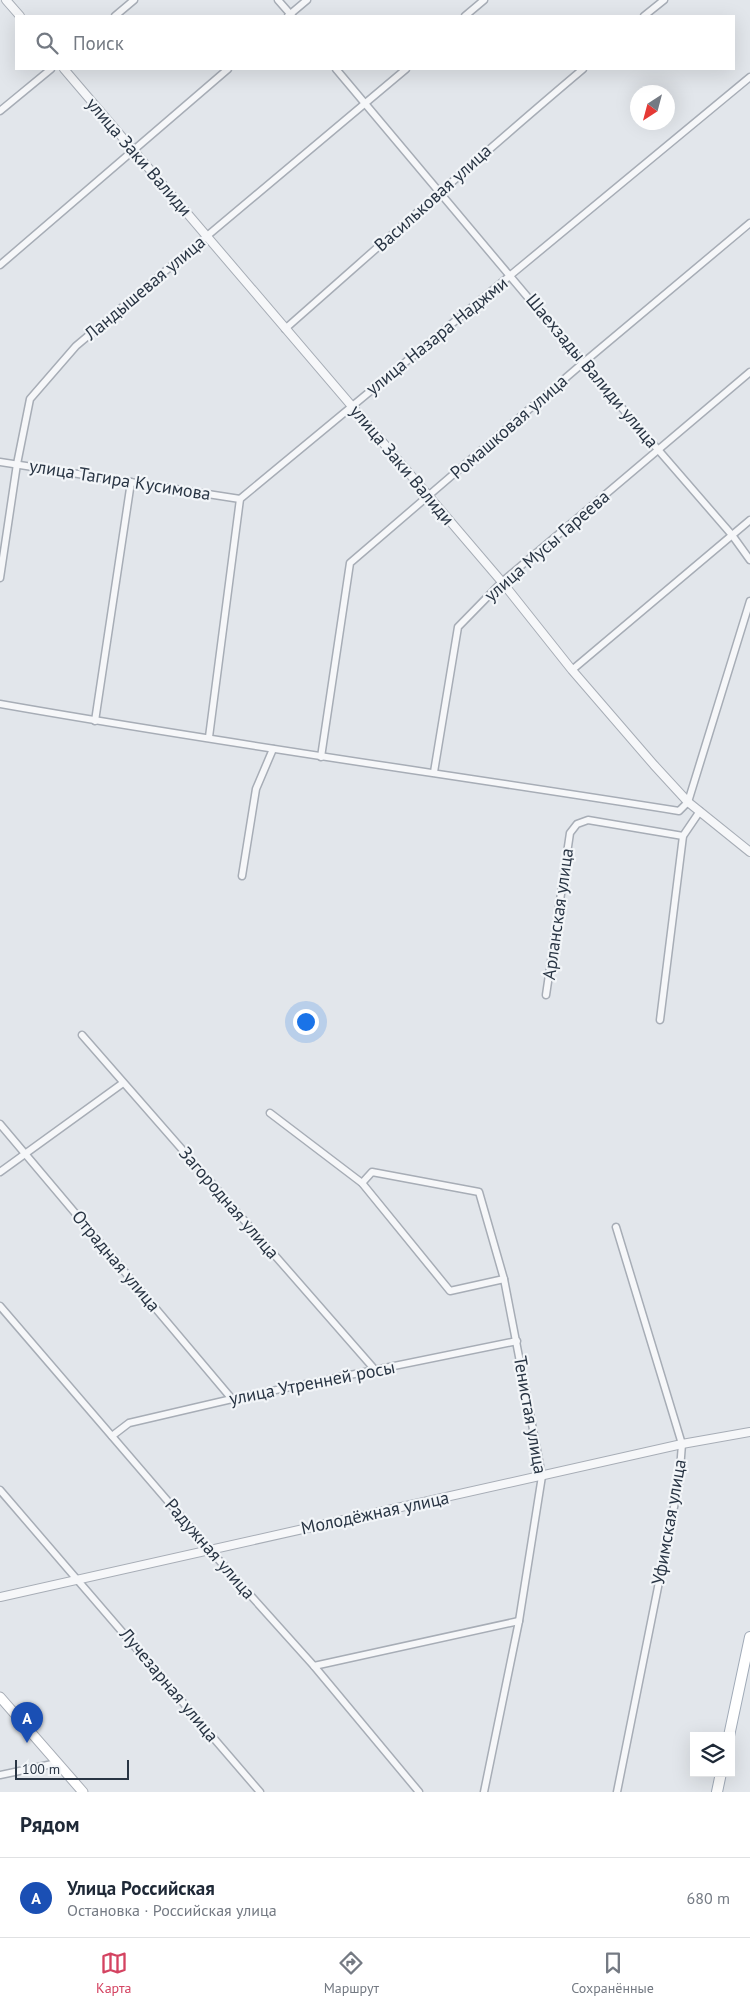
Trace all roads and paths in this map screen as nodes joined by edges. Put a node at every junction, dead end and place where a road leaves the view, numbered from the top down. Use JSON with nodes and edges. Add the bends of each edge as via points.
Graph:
{"nodes":[{"id":1,"x":6,"y":0,"type":"edge"},
{"id":2,"x":134,"y":0,"type":"edge"},
{"id":3,"x":278,"y":0,"type":"edge"},
{"id":4,"x":307,"y":0,"type":"edge"},
{"id":5,"x":484,"y":0,"type":"edge"},
{"id":6,"x":664,"y":0,"type":"edge"},
{"id":7,"x":19,"y":15,"type":"edge"},
{"id":8,"x":116,"y":15,"type":"edge"},
{"id":9,"x":289,"y":15,"type":"edge"},
{"id":10,"x":291,"y":15,"type":"edge"},
{"id":11,"x":466,"y":15,"type":"edge"},
{"id":12,"x":645,"y":15,"type":"edge"},
{"id":13,"x":50,"y":70,"type":"edge"},
{"id":14,"x":65,"y":70,"type":"edge"},
{"id":15,"x":227,"y":70,"type":"edge"},
{"id":16,"x":337,"y":70,"type":"edge"},
{"id":17,"x":405,"y":70,"type":"edge"},
{"id":18,"x":582,"y":70,"type":"edge"},
{"id":19,"x":750,"y":77,"type":"edge"},
{"id":20,"x":366,"y":104,"type":"junction"},
{"id":21,"x":0,"y":111,"type":"edge"},
{"id":22,"x":132,"y":150,"type":"junction"},
{"id":23,"x":442,"y":193,"type":"junction"},
{"id":24,"x":750,"y":224,"type":"edge"},
{"id":25,"x":207,"y":236,"type":"junction"},
{"id":26,"x":0,"y":265,"type":"edge"},
{"id":27,"x":510,"y":275,"type":"junction"},
{"id":28,"x":285,"y":329,"type":"junction"},
{"id":29,"x":583,"y":363,"type":"junction"},
{"id":30,"x":750,"y":372,"type":"edge"},
{"id":31,"x":352,"y":406,"type":"junction"},
{"id":32,"x":658,"y":450,"type":"junction"},
{"id":33,"x":0,"y":462,"type":"edge"},
{"id":34,"x":17,"y":464,"type":"junction"},
{"id":35,"x":131,"y":482,"type":"junction"},
{"id":36,"x":428,"y":497,"type":"junction"},
{"id":37,"x":240,"y":499,"type":"junction"},
{"id":38,"x":750,"y":520,"type":"edge"},
{"id":39,"x":732,"y":535,"type":"junction"},
{"id":40,"x":750,"y":560,"type":"edge"},
{"id":41,"x":0,"y":578,"type":"edge"},
{"id":42,"x":502,"y":582,"type":"junction"},
{"id":43,"x":750,"y":601,"type":"edge"},
{"id":44,"x":572,"y":670,"type":"junction"},
{"id":45,"x":0,"y":704,"type":"edge"},
{"id":46,"x":95,"y":721,"type":"junction"},
{"id":47,"x":209,"y":737,"type":"junction"},
{"id":48,"x":273,"y":749,"type":"junction"},
{"id":49,"x":321,"y":757,"type":"junction"},
{"id":50,"x":434,"y":772,"type":"junction"},
{"id":51,"x":688,"y":802,"type":"junction"},
{"id":52,"x":700,"y":811,"type":"junction"},
{"id":53,"x":683,"y":836,"type":"junction"},
{"id":54,"x":750,"y":852,"type":"edge"},
{"id":55,"x":242,"y":876,"type":"dead end"},
{"id":56,"x":546,"y":995,"type":"dead end"},
{"id":57,"x":660,"y":1020,"type":"dead end"},
{"id":58,"x":82,"y":1035,"type":"dead end"},
{"id":59,"x":123,"y":1083,"type":"junction"},
{"id":60,"x":270,"y":1113,"type":"dead end"},
{"id":61,"x":0,"y":1124,"type":"edge"},
{"id":62,"x":24,"y":1153,"type":"junction"},
{"id":63,"x":0,"y":1172,"type":"edge"},
{"id":64,"x":362,"y":1184,"type":"junction"},
{"id":65,"x":616,"y":1227,"type":"dead end"},
{"id":66,"x":504,"y":1279,"type":"junction"},
{"id":67,"x":0,"y":1306,"type":"edge"},
{"id":68,"x":517,"y":1341,"type":"junction"},
{"id":69,"x":376,"y":1371,"type":"junction"},
{"id":70,"x":232,"y":1399,"type":"junction"},
{"id":71,"x":750,"y":1432,"type":"edge"},
{"id":72,"x":112,"y":1436,"type":"junction"},
{"id":73,"x":682,"y":1444,"type":"junction"},
{"id":74,"x":542,"y":1476,"type":"junction"},
{"id":75,"x":0,"y":1490,"type":"edge"},
{"id":76,"x":209,"y":1549,"type":"junction"},
{"id":77,"x":78,"y":1579,"type":"junction"},
{"id":78,"x":0,"y":1597,"type":"edge"},
{"id":79,"x":519,"y":1621,"type":"junction"},
{"id":80,"x":750,"y":1636,"type":"edge"},
{"id":81,"x":314,"y":1666,"type":"junction"},
{"id":82,"x":0,"y":1697,"type":"edge"},
{"id":83,"x":730,"y":1732,"type":"edge"},
{"id":84,"x":57,"y":1763,"type":"junction"},
{"id":85,"x":0,"y":1775,"type":"edge"},
{"id":86,"x":720,"y":1777,"type":"edge"},
{"id":87,"x":82,"y":1792,"type":"edge"},
{"id":88,"x":260,"y":1792,"type":"edge"},
{"id":89,"x":419,"y":1792,"type":"edge"},
{"id":90,"x":484,"y":1792,"type":"edge"},
{"id":91,"x":617,"y":1792,"type":"edge"},
{"id":92,"x":717,"y":1792,"type":"edge"}],
"edges":[{"from":1,"to":7,"type":"street"},
{"from":2,"to":8,"type":"street"},
{"from":3,"to":9,"type":"street"},
{"from":4,"to":10,"type":"street"},
{"from":5,"to":11,"type":"street"},
{"from":6,"to":12,"type":"street"},
{"from":13,"to":21,"type":"street"},
{"from":14,"to":22,"type":"street","name":"улица Заки Валиди"},
{"from":15,"to":22,"type":"street"},
{"from":16,"to":20,"type":"street","name":"Шаехзады Валиди улица"},
{"from":17,"to":20,"type":"street","name":"Ландышевая улица"},
{"from":18,"to":23,"type":"street","name":"Васильковая улица"},
{"from":19,"to":27,"type":"street","name":"улица Назара Наджми"},
{"from":20,"to":23,"type":"street","name":"Шаехзады Валиди улица"},
{"from":20,"to":25,"type":"street","name":"Ландышевая улица"},
{"from":22,"to":25,"type":"street","name":"улица Заки Валиди"},
{"from":22,"to":26,"type":"street"},
{"from":23,"to":27,"type":"street","name":"Шаехзады Валиди улица"},
{"from":23,"to":28,"type":"street","name":"Васильковая улица"},
{"from":24,"to":29,"type":"street","name":"Ромашковая улица"},
{"from":25,"to":28,"type":"street","name":"улица Заки Валиди"},
{"from":25,"to":34,"type":"street","name":"Ландышевая улица","via":[[76,346],[30,399]]},
{"from":27,"to":29,"type":"street","name":"Шаехзады Валиди улица"},
{"from":27,"to":31,"type":"street","name":"улица Назара Наджми"},
{"from":28,"to":31,"type":"street","name":"улица Заки Валиди"},
{"from":29,"to":32,"type":"street","name":"Шаехзады Валиди улица"},
{"from":29,"to":36,"type":"street","name":"Ромашковая улица"},
{"from":30,"to":32,"type":"street","name":"улица Мусы Гареева"},
{"from":31,"to":36,"type":"street","name":"улица Заки Валиди"},
{"from":31,"to":37,"type":"street","name":"улица Назара Наджми"},
{"from":32,"to":39,"type":"street","name":"Шаехзады Валиди улица"},
{"from":32,"to":42,"type":"street","name":"улица Мусы Гареева"},
{"from":33,"to":34,"type":"street","name":"улица Тагира Кусимова"},
{"from":34,"to":35,"type":"street","name":"улица Тагира Кусимова"},
{"from":34,"to":41,"type":"street","name":"Ландышевая улица"},
{"from":35,"to":37,"type":"street","name":"улица Тагира Кусимова"},
{"from":35,"to":46,"type":"street"},
{"from":36,"to":42,"type":"street","name":"улица Заки Валиди"},
{"from":36,"to":49,"type":"street","name":"Ромашковая улица","via":[[350,563]]},
{"from":37,"to":47,"type":"street"},
{"from":38,"to":39,"type":"street"},
{"from":39,"to":40,"type":"street","name":"Шаехзады Валиди улица"},
{"from":39,"to":44,"type":"street"},
{"from":42,"to":44,"type":"street","name":"улица Заки Валиди"},
{"from":42,"to":50,"type":"street","name":"улица Мусы Гареева","via":[[458,627]]},
{"from":43,"to":51,"type":"street"},
{"from":44,"to":51,"type":"street","name":"улица Заки Валиди"},
{"from":45,"to":46,"type":"street"},
{"from":46,"to":47,"type":"street"},
{"from":47,"to":48,"type":"street"},
{"from":48,"to":49,"type":"street"},
{"from":48,"to":55,"type":"street","via":[[256,789]]},
{"from":49,"to":50,"type":"street"},
{"from":50,"to":51,"type":"street","via":[[679,811]]},
{"from":51,"to":52,"type":"street","name":"улица Заки Валиди"},
{"from":52,"to":53,"type":"street"},
{"from":52,"to":54,"type":"street","name":"улица Заки Валиди"},
{"from":53,"to":56,"type":"street","name":"Арланская улица","via":[[588,820],[577,824],[570,833]]},
{"from":53,"to":57,"type":"street"},
{"from":58,"to":59,"type":"street","name":"Загородная улица"},
{"from":59,"to":62,"type":"street"},
{"from":59,"to":69,"type":"street","name":"Загородная улица"},
{"from":60,"to":64,"type":"street"},
{"from":61,"to":62,"type":"street","name":"Отрадная улица"},
{"from":62,"to":63,"type":"street"},
{"from":62,"to":70,"type":"street","name":"Отрадная улица"},
{"from":64,"to":66,"type":"street","via":[[450,1290]]},
{"from":64,"to":66,"type":"street","name":"Тенистая улица","via":[[372,1172],[479,1192]]},
{"from":65,"to":73,"type":"street","name":"Уфимская улица"},
{"from":66,"to":68,"type":"street","name":"Тенистая улица"},
{"from":67,"to":72,"type":"street","name":"Радужная улица"},
{"from":68,"to":69,"type":"street","name":"улица Утренней росы"},
{"from":68,"to":74,"type":"street","name":"Тенистая улица"},
{"from":69,"to":70,"type":"street","name":"улица Утренней росы"},
{"from":70,"to":72,"type":"street","name":"улица Утренней росы","via":[[129,1423]]},
{"from":71,"to":73,"type":"street","name":"Молодёжная улица"},
{"from":72,"to":76,"type":"street","name":"Радужная улица"},
{"from":73,"to":74,"type":"street","name":"Молодёжная улица"},
{"from":73,"to":91,"type":"street","name":"Уфимская улица","via":[[679,1482]]},
{"from":74,"to":76,"type":"street","name":"Молодёжная улица"},
{"from":74,"to":79,"type":"street","name":"Тенистая улица"},
{"from":75,"to":77,"type":"street","name":"Лучезарная улица"},
{"from":76,"to":77,"type":"street","name":"Молодёжная улица"},
{"from":76,"to":81,"type":"street","name":"Радужная улица"},
{"from":77,"to":78,"type":"street","name":"Молодёжная улица"},
{"from":77,"to":88,"type":"street","name":"Лучезарная улица"},
{"from":79,"to":81,"type":"street"},
{"from":79,"to":90,"type":"street","name":"Тенистая улица"},
{"from":80,"to":83,"type":"main road"},
{"from":81,"to":89,"type":"street","name":"Радужная улица"},
{"from":82,"to":84,"type":"main road"},
{"from":84,"to":85,"type":"street"},
{"from":84,"to":87,"type":"main road"},
{"from":86,"to":92,"type":"main road"}]}
